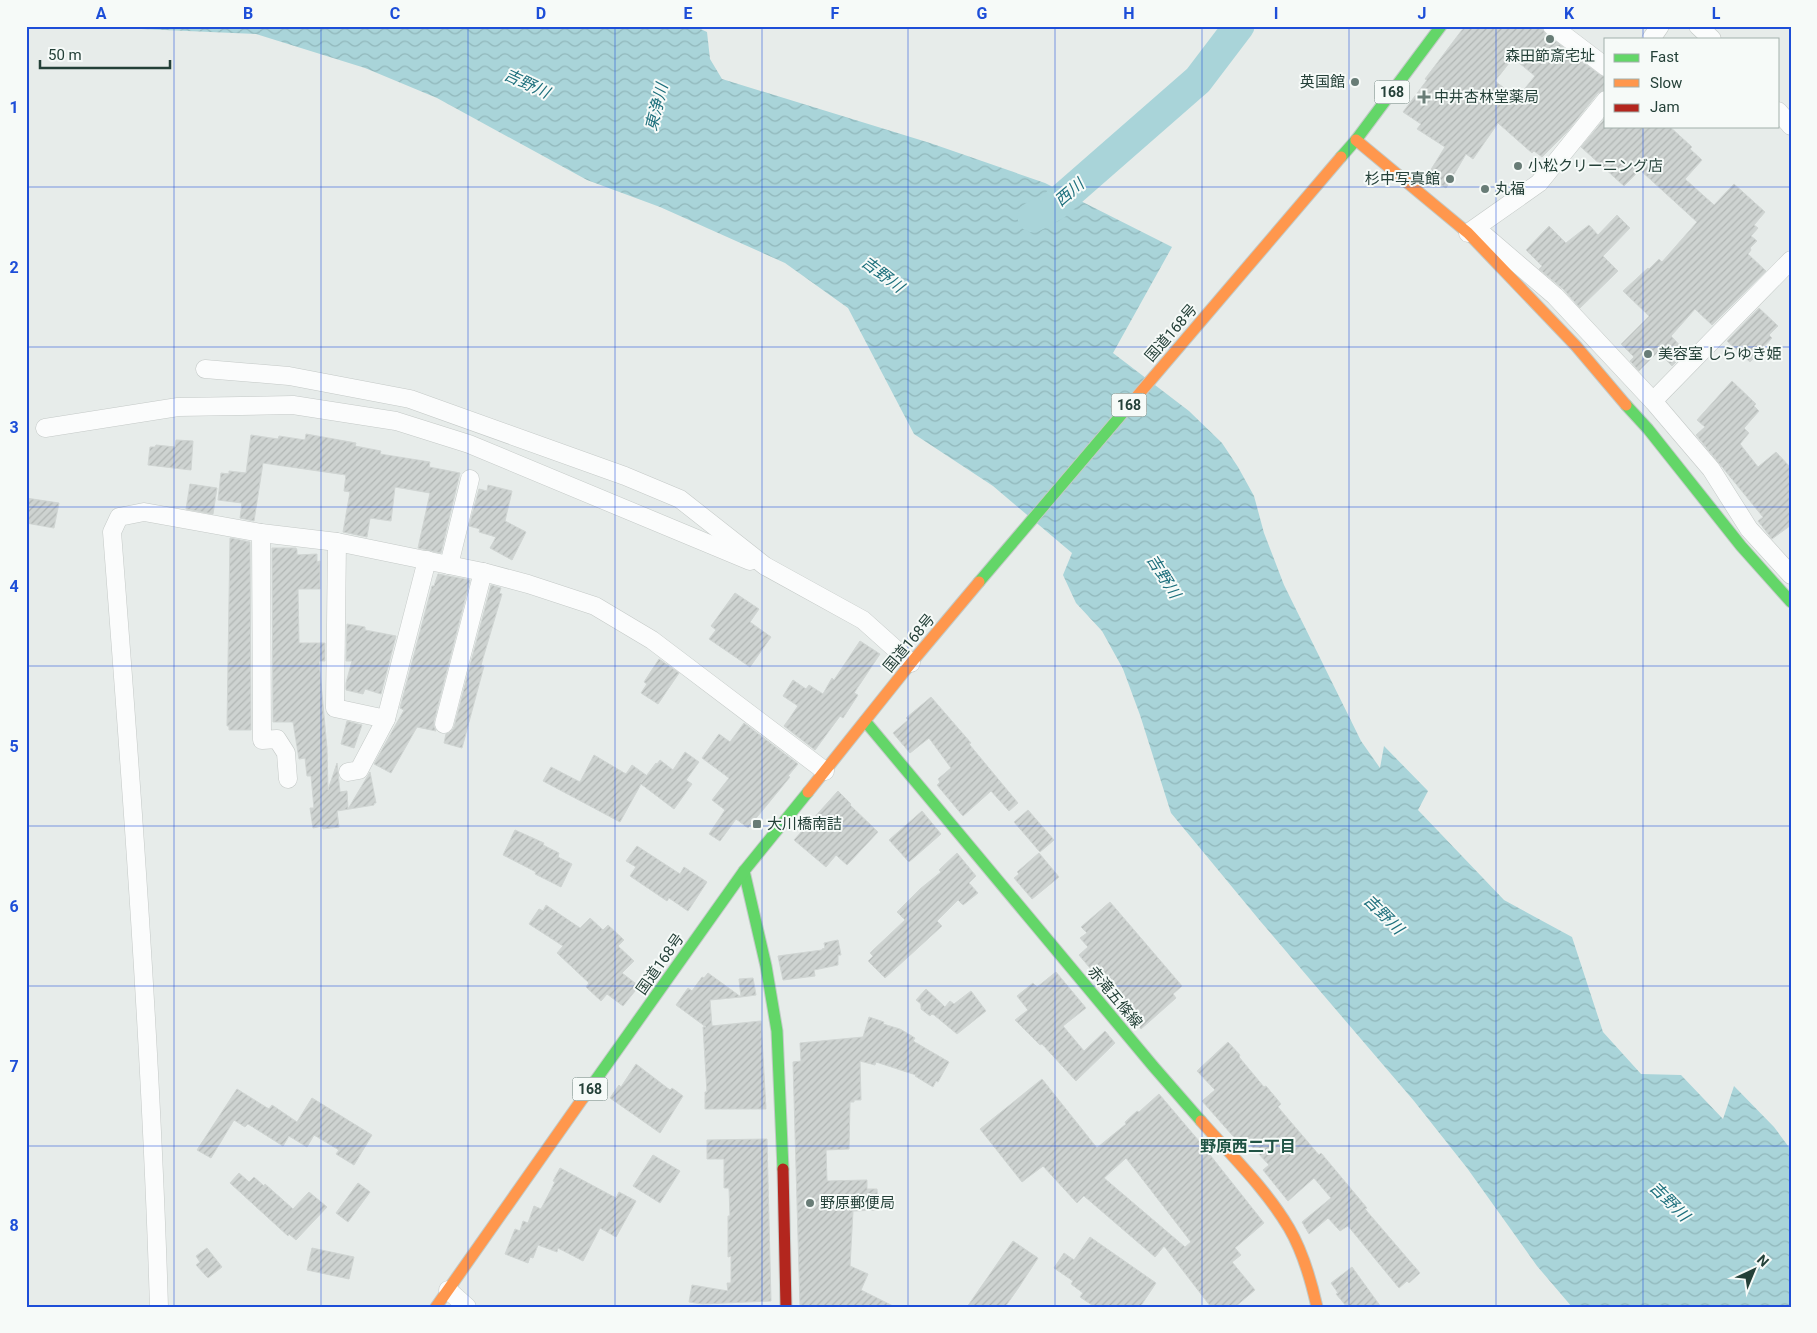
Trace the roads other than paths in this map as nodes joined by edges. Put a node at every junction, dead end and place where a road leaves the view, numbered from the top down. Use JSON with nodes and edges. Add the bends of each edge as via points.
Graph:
{"nodes":[{"id":1,"x":1441,"y":26,"type":"edge"},
{"id":2,"x":1552,"y":26,"type":"edge"},
{"id":3,"x":1660,"y":26,"type":"edge"},
{"id":4,"x":1698,"y":26,"type":"edge"},
{"id":5,"x":1652,"y":38,"type":"edge"},
{"id":6,"x":1711,"y":38,"type":"edge"},
{"id":7,"x":1604,"y":65,"type":"edge"},
{"id":8,"x":1604,"y":102,"type":"edge"},
{"id":9,"x":1780,"y":113,"type":"edge"},
{"id":10,"x":1791,"y":126,"type":"edge"},
{"id":11,"x":1356,"y":140,"type":"junction"},
{"id":12,"x":1472,"y":231,"type":"junction"},
{"id":13,"x":1791,"y":260,"type":"edge"},
{"id":14,"x":204,"y":369,"type":"dead end"},
{"id":15,"x":1653,"y":401,"type":"junction"},
{"id":16,"x":45,"y":428,"type":"dead end"},
{"id":17,"x":470,"y":479,"type":"dead end"},
{"id":18,"x":262,"y":533,"type":"junction"},
{"id":19,"x":336,"y":542,"type":"junction"},
{"id":20,"x":428,"y":560,"type":"junction"},
{"id":21,"x":449,"y":565,"type":"junction"},
{"id":22,"x":765,"y":566,"type":"junction"},
{"id":23,"x":483,"y":572,"type":"junction"},
{"id":24,"x":1791,"y":575,"type":"edge"},
{"id":25,"x":1791,"y":602,"type":"edge"},
{"id":26,"x":915,"y":659,"type":"junction"},
{"id":27,"x":386,"y":719,"type":"junction"},
{"id":28,"x":865,"y":721,"type":"junction"},
{"id":29,"x":444,"y":724,"type":"dead end"},
{"id":30,"x":348,"y":772,"type":"dead end"},
{"id":31,"x":825,"y":772,"type":"junction"},
{"id":32,"x":288,"y":779,"type":"dead end"},
{"id":33,"x":744,"y":871,"type":"junction"},
{"id":34,"x":448,"y":1290,"type":"junction"},
{"id":35,"x":159,"y":1307,"type":"edge"},
{"id":36,"x":436,"y":1307,"type":"edge"},
{"id":37,"x":467,"y":1307,"type":"edge"},
{"id":38,"x":786,"y":1307,"type":"edge"},
{"id":39,"x":1318,"y":1307,"type":"edge"}],
"edges":[{"from":1,"to":11,"type":"main road","name":"国道168号","number":"168"},
{"from":2,"to":7,"type":"street"},
{"from":3,"to":5,"type":"street"},
{"from":4,"to":6,"type":"street"},
{"from":8,"to":12,"type":"street","via":[[1538,183]]},
{"from":9,"to":10,"type":"street"},
{"from":11,"to":12,"type":"main road"},
{"from":11,"to":26,"type":"main road","name":"国道168号","number":"168"},
{"from":12,"to":15,"type":"street","via":[[1555,296]]},
{"from":12,"to":25,"type":"main road","via":[[1648,429],[1741,546]]},
{"from":13,"to":15,"type":"street"},
{"from":14,"to":22,"type":"street","via":[[289,376],[410,399],[493,428],[680,499]]},
{"from":15,"to":24,"type":"street","via":[[1711,470],[1749,528]]},
{"from":16,"to":22,"type":"street","via":[[188,407],[292,405],[396,421],[469,444]]},
{"from":17,"to":21,"type":"street"},
{"from":18,"to":19,"type":"street"},
{"from":18,"to":32,"type":"street","via":[[262,740],[278,739],[286,753]]},
{"from":18,"to":35,"type":"street","via":[[144,512],[119,517],[112,532],[147,1028]]},
{"from":19,"to":20,"type":"street"},
{"from":19,"to":27,"type":"street","via":[[335,708]]},
{"from":20,"to":21,"type":"street"},
{"from":20,"to":27,"type":"street"},
{"from":21,"to":23,"type":"street"},
{"from":22,"to":26,"type":"street","via":[[863,620]]},
{"from":23,"to":29,"type":"street"},
{"from":23,"to":31,"type":"street","via":[[595,606],[652,640]]},
{"from":26,"to":28,"type":"main road","name":"国道168号","number":"168"},
{"from":27,"to":30,"type":"street","via":[[360,770]]},
{"from":28,"to":31,"type":"main road","name":"国道168号","number":"168"},
{"from":28,"to":39,"type":"main road","name":"赤滝五條線","via":[[1153,1066],[1268,1198],[1289,1228],[1301,1253]]},
{"from":31,"to":33,"type":"main road","name":"国道168号","number":"168"},
{"from":33,"to":34,"type":"main road","name":"国道168号","number":"168"},
{"from":33,"to":38,"type":"main road","via":[[777,1031]]},
{"from":34,"to":36,"type":"main road","name":"国道168号","number":"168"},
{"from":34,"to":37,"type":"street"}]}
